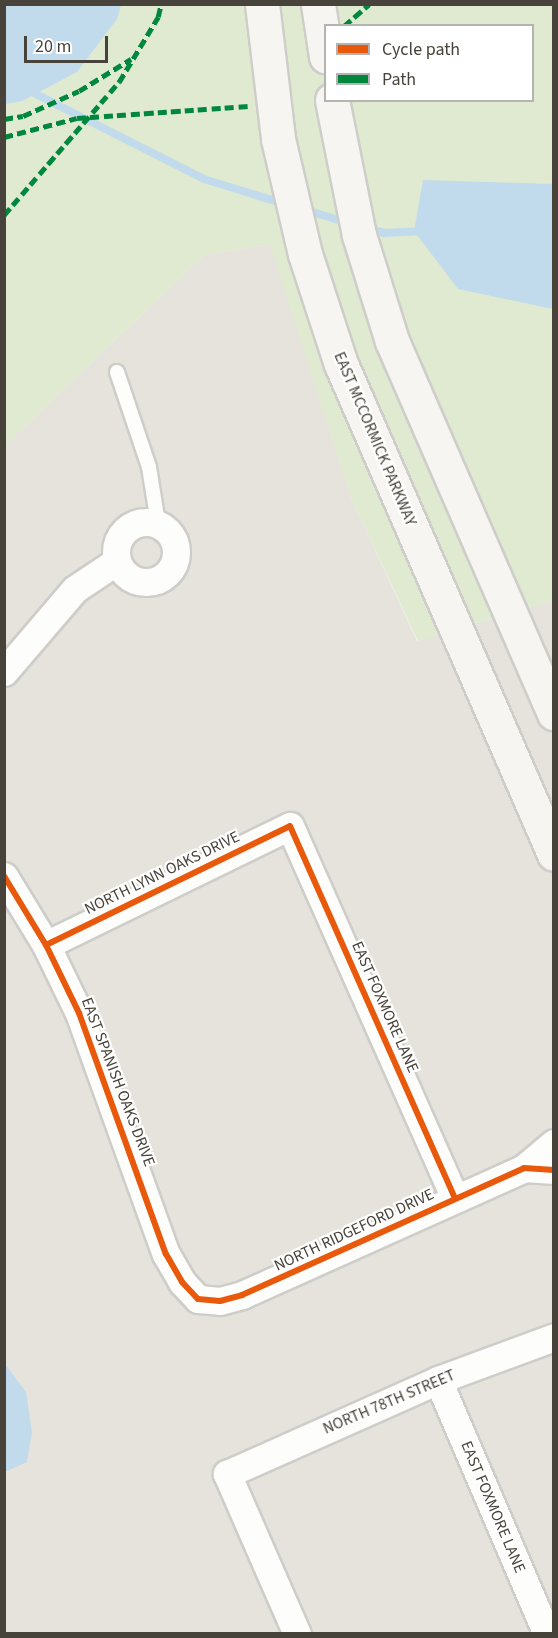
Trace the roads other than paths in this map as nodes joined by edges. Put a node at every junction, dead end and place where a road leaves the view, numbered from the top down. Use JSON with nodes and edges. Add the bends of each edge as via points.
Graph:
{"nodes":[{"id":1,"x":262,"y":4,"type":"edge"},
{"id":2,"x":318,"y":4,"type":"edge"},
{"id":3,"x":324,"y":43,"type":"edge"},
{"id":4,"x":333,"y":102,"type":"edge"},
{"id":5,"x":117,"y":372,"type":"dead end"},
{"id":6,"x":158,"y":523,"type":"junction"},
{"id":7,"x":117,"y":561,"type":"junction"},
{"id":8,"x":4,"y":672,"type":"edge"},
{"id":9,"x":554,"y":713,"type":"edge"},
{"id":10,"x":290,"y":826,"type":"joint"},
{"id":11,"x":554,"y":854,"type":"edge"},
{"id":12,"x":4,"y":876,"type":"edge"},
{"id":13,"x":46,"y":945,"type":"junction"},
{"id":14,"x":554,"y":1143,"type":"edge"},
{"id":15,"x":524,"y":1168,"type":"junction"},
{"id":16,"x":554,"y":1170,"type":"edge"},
{"id":17,"x":455,"y":1198,"type":"junction"},
{"id":18,"x":198,"y":1299,"type":"joint"},
{"id":19,"x":554,"y":1337,"type":"edge"},
{"id":20,"x":438,"y":1380,"type":"junction"},
{"id":21,"x":297,"y":1634,"type":"edge"},
{"id":22,"x":547,"y":1634,"type":"edge"}],
"edges":[{"from":1,"to":11,"type":"main road","name":"EAST MCCORMICK PARKWAY","via":[[278,139],[305,254],[342,364]]},
{"from":2,"to":3,"type":"main road"},
{"from":4,"to":9,"type":"main road","via":[[358,235],[392,341]]},
{"from":5,"to":6,"type":"lane","via":[[149,467]]},
{"from":6,"to":7,"type":"street","via":[[137,522],[127,527],[116,545]]},
{"from":6,"to":7,"type":"street","via":[[167,529],[177,547],[167,574],[141,582],[124,572]]},
{"from":7,"to":8,"type":"street","via":[[75,589]]},
{"from":10,"to":13,"type":"street","name":"NORTH LYNN OAKS DRIVE"},
{"from":10,"to":17,"type":"street","name":"EAST FOXMORE LANE"},
{"from":12,"to":13,"type":"street","name":"EAST SPANISH OAKS DRIVE"},
{"from":13,"to":18,"type":"street","name":"EAST SPANISH OAKS DRIVE","via":[[99,1065],[166,1254],[182,1282]]},
{"from":14,"to":15,"type":"street","name":"NORTH RIDGEFORD DRIVE"},
{"from":15,"to":16,"type":"street","name":"NORTH RIDGEFORD DRIVE"},
{"from":15,"to":17,"type":"street","name":"NORTH RIDGEFORD DRIVE"},
{"from":17,"to":18,"type":"street","name":"NORTH RIDGEFORD DRIVE","via":[[242,1295],[220,1301]]},
{"from":19,"to":20,"type":"street","name":"NORTH 78TH STREET"},
{"from":20,"to":21,"type":"street","name":"NORTH 78TH STREET","via":[[227,1473]]},
{"from":20,"to":22,"type":"street","name":"EAST FOXMORE LANE"}]}
